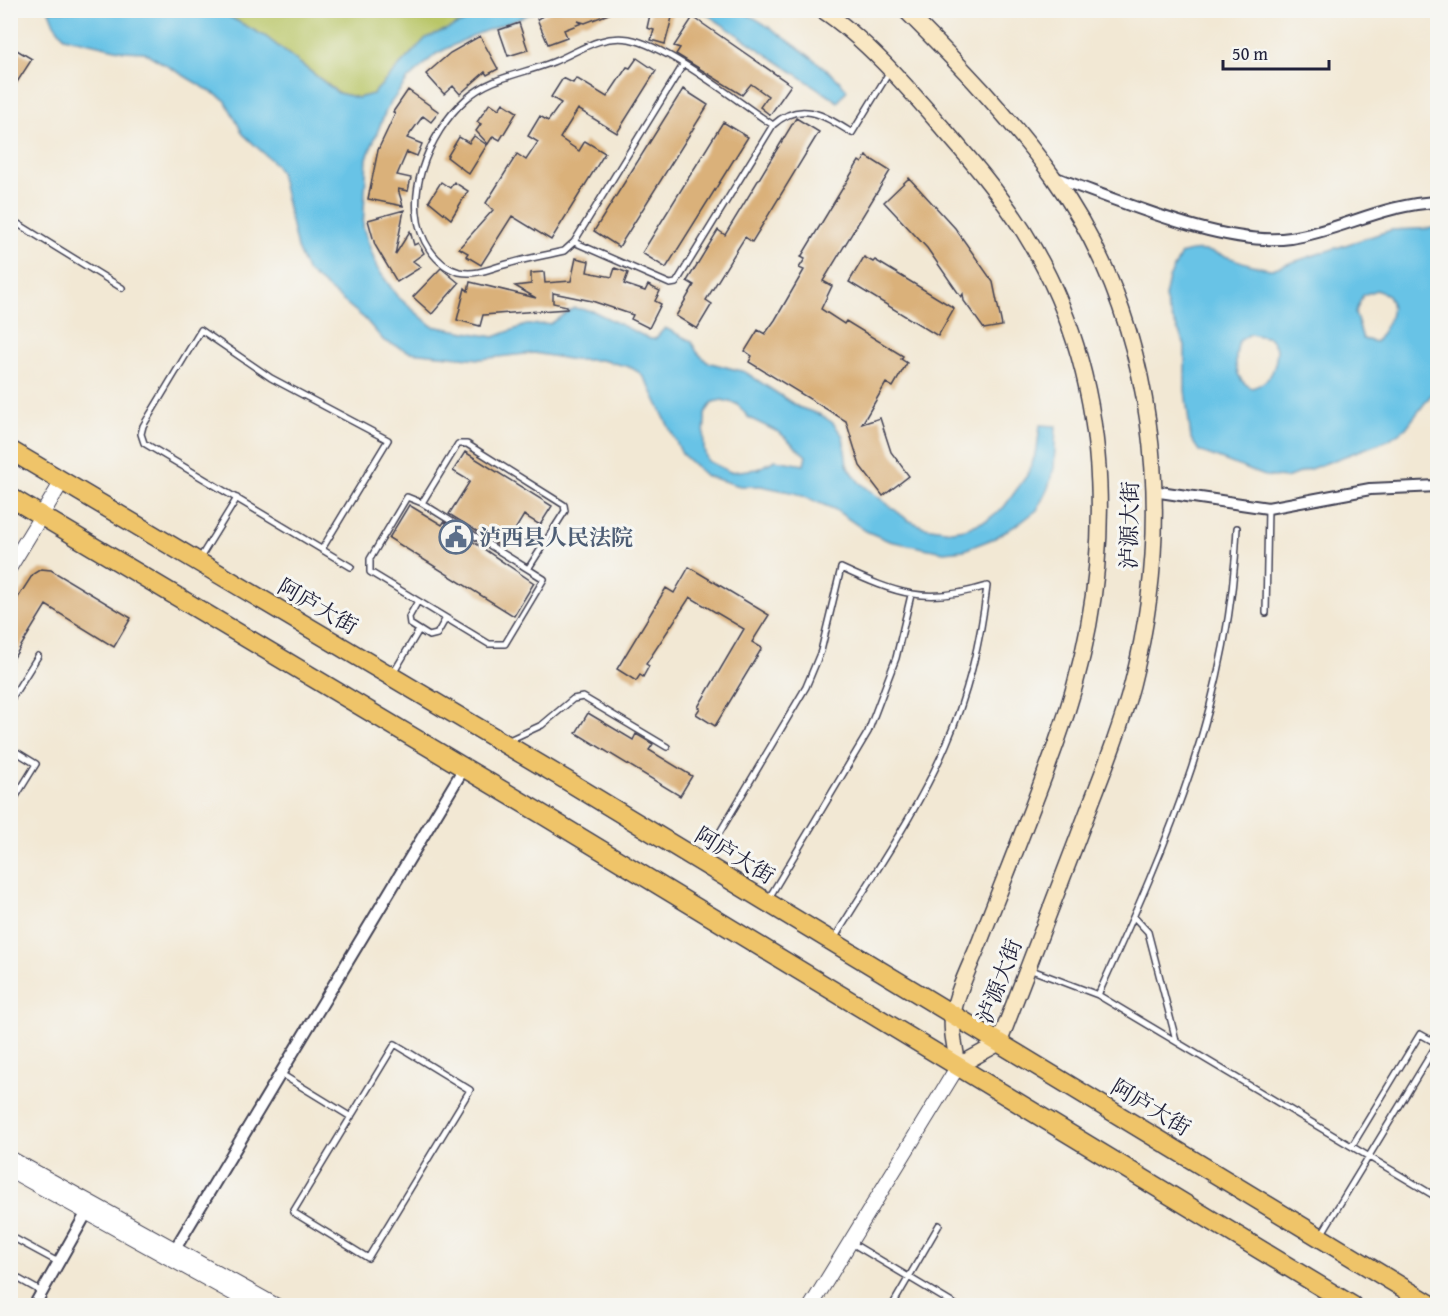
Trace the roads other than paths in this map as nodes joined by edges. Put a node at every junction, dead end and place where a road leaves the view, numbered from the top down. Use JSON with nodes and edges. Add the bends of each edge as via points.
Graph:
{"nodes":[{"id":1,"x":822,"y":10,"type":"edge"},
{"id":2,"x":905,"y":10,"type":"edge"},
{"id":3,"x":683,"y":65,"type":"junction"},
{"id":4,"x":890,"y":71,"type":"junction"},
{"id":5,"x":773,"y":125,"type":"junction"},
{"id":6,"x":1053,"y":177,"type":"junction"},
{"id":7,"x":1437,"y":202,"type":"edge"},
{"id":8,"x":10,"y":219,"type":"edge"},
{"id":9,"x":574,"y":242,"type":"junction"},
{"id":10,"x":122,"y":288,"type":"dead end"},
{"id":11,"x":10,"y":450,"type":"edge"},
{"id":12,"x":63,"y":480,"type":"junction"},
{"id":13,"x":1437,"y":486,"type":"edge"},
{"id":14,"x":1154,"y":491,"type":"junction"},
{"id":15,"x":10,"y":497,"type":"edge"},
{"id":16,"x":237,"y":498,"type":"junction"},
{"id":17,"x":422,"y":503,"type":"junction"},
{"id":18,"x":1268,"y":508,"type":"junction"},
{"id":19,"x":42,"y":516,"type":"junction"},
{"id":20,"x":1237,"y":528,"type":"dead end"},
{"id":21,"x":322,"y":549,"type":"junction"},
{"id":22,"x":198,"y":561,"type":"junction"},
{"id":23,"x":10,"y":567,"type":"edge"},
{"id":24,"x":351,"y":567,"type":"dead end"},
{"id":25,"x":528,"y":569,"type":"junction"},
{"id":26,"x":910,"y":595,"type":"junction"},
{"id":27,"x":418,"y":601,"type":"junction"},
{"id":28,"x":1266,"y":613,"type":"dead end"},
{"id":29,"x":446,"y":618,"type":"junction"},
{"id":30,"x":419,"y":630,"type":"junction"},
{"id":31,"x":38,"y":656,"type":"dead end"},
{"id":32,"x":391,"y":677,"type":"junction"},
{"id":33,"x":10,"y":701,"type":"edge"},
{"id":34,"x":502,"y":743,"type":"junction"},
{"id":35,"x":667,"y":747,"type":"dead end"},
{"id":36,"x":10,"y":748,"type":"edge"},
{"id":37,"x":464,"y":768,"type":"junction"},
{"id":38,"x":10,"y":806,"type":"edge"},
{"id":39,"x":702,"y":863,"type":"junction"},
{"id":40,"x":767,"y":902,"type":"junction"},
{"id":41,"x":1134,"y":917,"type":"junction"},
{"id":42,"x":832,"y":942,"type":"junction"},
{"id":43,"x":1028,"y":969,"type":"junction"},
{"id":44,"x":1098,"y":995,"type":"junction"},
{"id":45,"x":952,"y":1014,"type":"junction"},
{"id":46,"x":1176,"y":1040,"type":"junction"},
{"id":47,"x":999,"y":1043,"type":"junction"},
{"id":48,"x":1437,"y":1044,"type":"edge"},
{"id":49,"x":958,"y":1066,"type":"junction"},
{"id":50,"x":280,"y":1074,"type":"junction"},
{"id":51,"x":351,"y":1118,"type":"junction"},
{"id":52,"x":1352,"y":1146,"type":"junction"},
{"id":53,"x":1369,"y":1156,"type":"junction"},
{"id":54,"x":10,"y":1158,"type":"edge"},
{"id":55,"x":10,"y":1170,"type":"edge"},
{"id":56,"x":1437,"y":1198,"type":"edge"},
{"id":57,"x":87,"y":1212,"type":"junction"},
{"id":58,"x":939,"y":1225,"type":"dead end"},
{"id":59,"x":10,"y":1236,"type":"edge"},
{"id":60,"x":1320,"y":1237,"type":"junction"},
{"id":61,"x":850,"y":1242,"type":"junction"},
{"id":62,"x":173,"y":1254,"type":"junction"},
{"id":63,"x":58,"y":1262,"type":"junction"},
{"id":64,"x":10,"y":1274,"type":"edge"},
{"id":65,"x":909,"y":1277,"type":"junction"},
{"id":66,"x":42,"y":1292,"type":"junction"},
{"id":67,"x":34,"y":1305,"type":"edge"},
{"id":68,"x":256,"y":1305,"type":"edge"},
{"id":69,"x":278,"y":1305,"type":"edge"},
{"id":70,"x":811,"y":1305,"type":"edge"},
{"id":71,"x":892,"y":1305,"type":"edge"},
{"id":72,"x":957,"y":1305,"type":"edge"},
{"id":73,"x":1352,"y":1305,"type":"edge"},
{"id":74,"x":1433,"y":1305,"type":"edge"}],
"edges":[{"from":1,"to":4,"type":"main road"},
{"from":2,"to":6,"type":"main road","name":"泸源大街","via":[[969,76]]},
{"from":3,"to":5,"type":"lane"},
{"from":3,"to":9,"type":"lane"},
{"from":3,"to":9,"type":"lane","via":[[629,39],[596,41],[553,62],[490,83],[467,98],[441,127],[422,171],[418,217],[423,238],[441,262],[459,272],[481,273],[564,252]]},
{"from":4,"to":5,"type":"lane","via":[[852,133],[828,118],[807,112],[792,112]]},
{"from":4,"to":45,"type":"main road","via":[[957,144],[1009,209],[1040,260],[1065,316],[1084,375],[1098,469],[1097,574],[1079,673],[1056,745]]},
{"from":5,"to":9,"type":"lane","via":[[676,283],[670,284]]},
{"from":6,"to":7,"type":"street","via":[[1196,226],[1255,239],[1305,235],[1390,207]]},
{"from":6,"to":14,"type":"main road","name":"泸源大街","via":[[1088,235],[1127,328],[1144,396]]},
{"from":8,"to":10,"type":"lane"},
{"from":11,"to":12,"type":"highway","name":"阿庐大街"},
{"from":12,"to":19,"type":"street"},
{"from":12,"to":22,"type":"highway","name":"阿庐大街"},
{"from":13,"to":18,"type":"street","via":[[1370,489]]},
{"from":14,"to":18,"type":"street"},
{"from":14,"to":43,"type":"main road","name":"泸源大街","via":[[1151,580],[1131,687]]},
{"from":15,"to":19,"type":"highway"},
{"from":16,"to":21,"type":"lane"},
{"from":16,"to":21,"type":"lane","via":[[144,443],[141,434],[201,330],[271,378],[388,440]]},
{"from":16,"to":22,"type":"lane"},
{"from":17,"to":25,"type":"lane"},
{"from":17,"to":25,"type":"lane","via":[[458,444],[467,444],[564,506],[565,511]]},
{"from":17,"to":27,"type":"lane","via":[[408,497],[368,566],[370,572]]},
{"from":18,"to":28,"type":"lane"},
{"from":19,"to":23,"type":"street"},
{"from":19,"to":37,"type":"highway"},
{"from":20,"to":41,"type":"lane","via":[[1230,621],[1210,714]]},
{"from":21,"to":24,"type":"lane"},
{"from":22,"to":32,"type":"highway","name":"阿庐大街"},
{"from":25,"to":29,"type":"lane","via":[[544,579],[505,644],[489,644]]},
{"from":26,"to":39,"type":"lane","via":[[841,568],[821,651],[806,687]]},
{"from":26,"to":40,"type":"lane","via":[[896,658],[868,732]]},
{"from":26,"to":42,"type":"lane","via":[[947,595],[987,586],[971,673],[946,746]]},
{"from":27,"to":29,"type":"lane"},
{"from":27,"to":30,"type":"lane","via":[[409,617],[410,624]]},
{"from":29,"to":30,"type":"lane","via":[[436,634],[429,636]]},
{"from":30,"to":32,"type":"lane"},
{"from":31,"to":33,"type":"lane"},
{"from":32,"to":34,"type":"highway","name":"阿庐大街"},
{"from":34,"to":35,"type":"lane","via":[[542,725],[573,699],[583,697]]},
{"from":34,"to":39,"type":"highway","name":"阿庐大街"},
{"from":36,"to":38,"type":"lane","via":[[36,764]]},
{"from":37,"to":49,"type":"highway"},
{"from":37,"to":50,"type":"street"},
{"from":39,"to":40,"type":"highway","name":"阿庐大街"},
{"from":40,"to":42,"type":"highway","name":"阿庐大街"},
{"from":41,"to":44,"type":"lane"},
{"from":41,"to":46,"type":"lane","via":[[1148,932]]},
{"from":42,"to":45,"type":"highway","name":"阿庐大街"},
{"from":43,"to":44,"type":"lane"},
{"from":43,"to":47,"type":"main road","name":"泸源大街"},
{"from":44,"to":46,"type":"lane"},
{"from":45,"to":47,"type":"highway","name":"阿庐大街"},
{"from":45,"to":49,"type":"main road"},
{"from":46,"to":52,"type":"lane"},
{"from":47,"to":49,"type":"main road","name":"泸源大街"},
{"from":47,"to":60,"type":"highway","name":"阿庐大街"},
{"from":48,"to":52,"type":"lane","via":[[1420,1034]]},
{"from":48,"to":53,"type":"lane"},
{"from":49,"to":61,"type":"street"},
{"from":49,"to":73,"type":"highway"},
{"from":50,"to":51,"type":"lane"},
{"from":50,"to":62,"type":"street"},
{"from":51,"to":51,"type":"lane","via":[[293,1212],[368,1258],[470,1090],[395,1044]]},
{"from":52,"to":53,"type":"lane"},
{"from":53,"to":56,"type":"lane"},
{"from":53,"to":60,"type":"lane"},
{"from":54,"to":62,"type":"street"},
{"from":55,"to":57,"type":"street"},
{"from":57,"to":62,"type":"street"},
{"from":57,"to":63,"type":"street"},
{"from":58,"to":65,"type":"lane"},
{"from":59,"to":63,"type":"lane"},
{"from":60,"to":74,"type":"highway","name":"阿庐大街"},
{"from":61,"to":65,"type":"lane"},
{"from":61,"to":70,"type":"street"},
{"from":62,"to":68,"type":"street"},
{"from":62,"to":69,"type":"street"},
{"from":63,"to":66,"type":"street"},
{"from":64,"to":66,"type":"lane"},
{"from":65,"to":71,"type":"lane"},
{"from":65,"to":72,"type":"lane"},
{"from":66,"to":67,"type":"street"}]}
